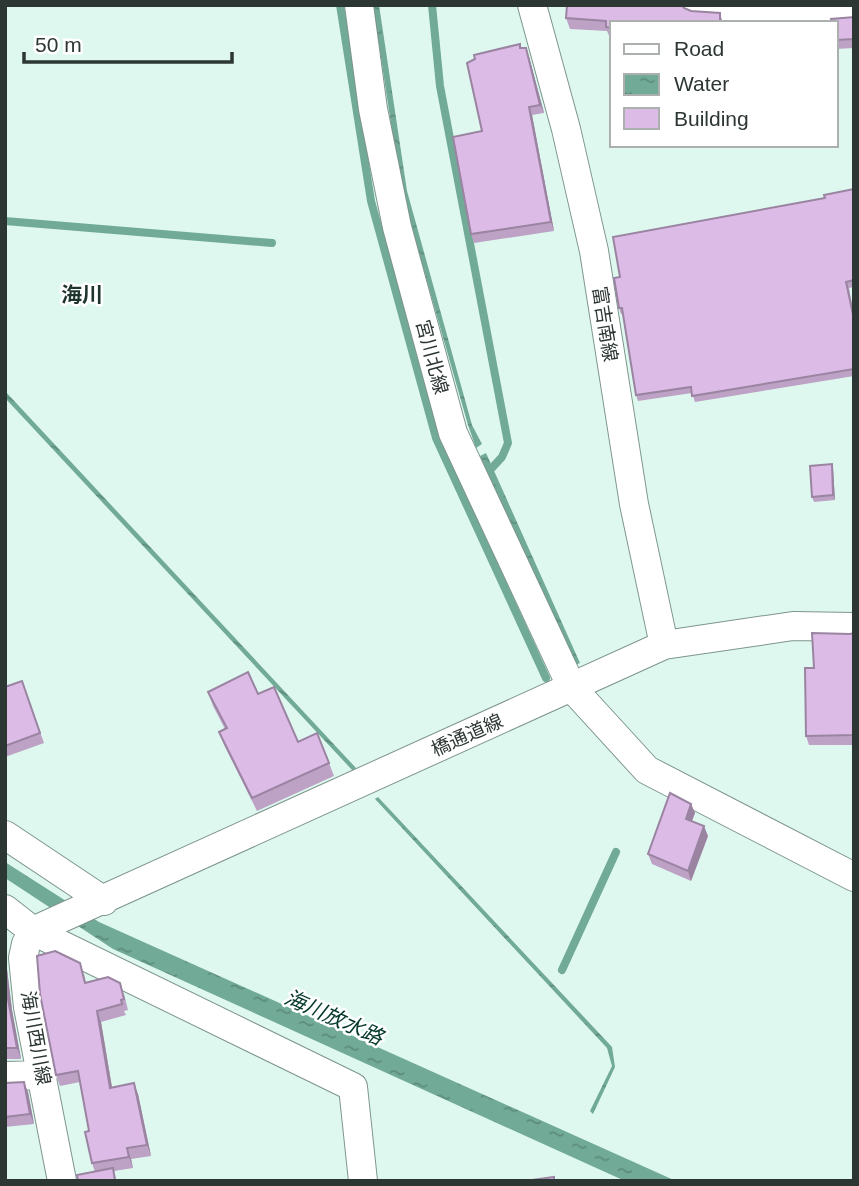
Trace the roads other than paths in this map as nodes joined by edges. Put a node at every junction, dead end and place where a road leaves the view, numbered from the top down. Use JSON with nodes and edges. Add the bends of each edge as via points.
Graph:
{"nodes":[{"id":1,"x":359,"y":5,"type":"edge"},
{"id":2,"x":532,"y":5,"type":"edge"},
{"id":3,"x":697,"y":5,"type":"edge"},
{"id":4,"x":854,"y":11,"type":"edge"},
{"id":5,"x":854,"y":627,"type":"edge"},
{"id":6,"x":664,"y":645,"type":"junction"},
{"id":7,"x":572,"y":688,"type":"junction"},
{"id":8,"x":5,"y":835,"type":"edge"},
{"id":9,"x":854,"y":877,"type":"edge"},
{"id":10,"x":100,"y":903,"type":"junction"},
{"id":11,"x":22,"y":921,"type":"edge"},
{"id":12,"x":43,"y":1075,"type":"junction"},
{"id":13,"x":5,"y":1076,"type":"edge"},
{"id":14,"x":62,"y":1181,"type":"edge"},
{"id":15,"x":363,"y":1181,"type":"edge"}],
"edges":[{"from":1,"to":7,"type":"street","name":"宮川北線","via":[[373,109],[397,227],[453,433]]},
{"from":2,"to":6,"type":"street","name":"富吉南線","via":[[594,251],[634,504]]},
{"from":3,"to":4,"type":"street","via":[[800,13]]},
{"from":5,"to":6,"type":"street","name":"橋通道線","via":[[793,626]]},
{"from":6,"to":7,"type":"street","name":"橋通道線"},
{"from":7,"to":9,"type":"street","name":"宮川北線","via":[[647,770]]},
{"from":7,"to":10,"type":"street","name":"橋通道線"},
{"from":8,"to":10,"type":"street"},
{"from":10,"to":11,"type":"street","name":"橋通道線"},
{"from":11,"to":12,"type":"street","name":"海川西川線","via":[[28,1007]]},
{"from":11,"to":15,"type":"street","via":[[353,1087]]},
{"from":12,"to":13,"type":"street"},
{"from":12,"to":14,"type":"street","name":"海川西川線"}]}
